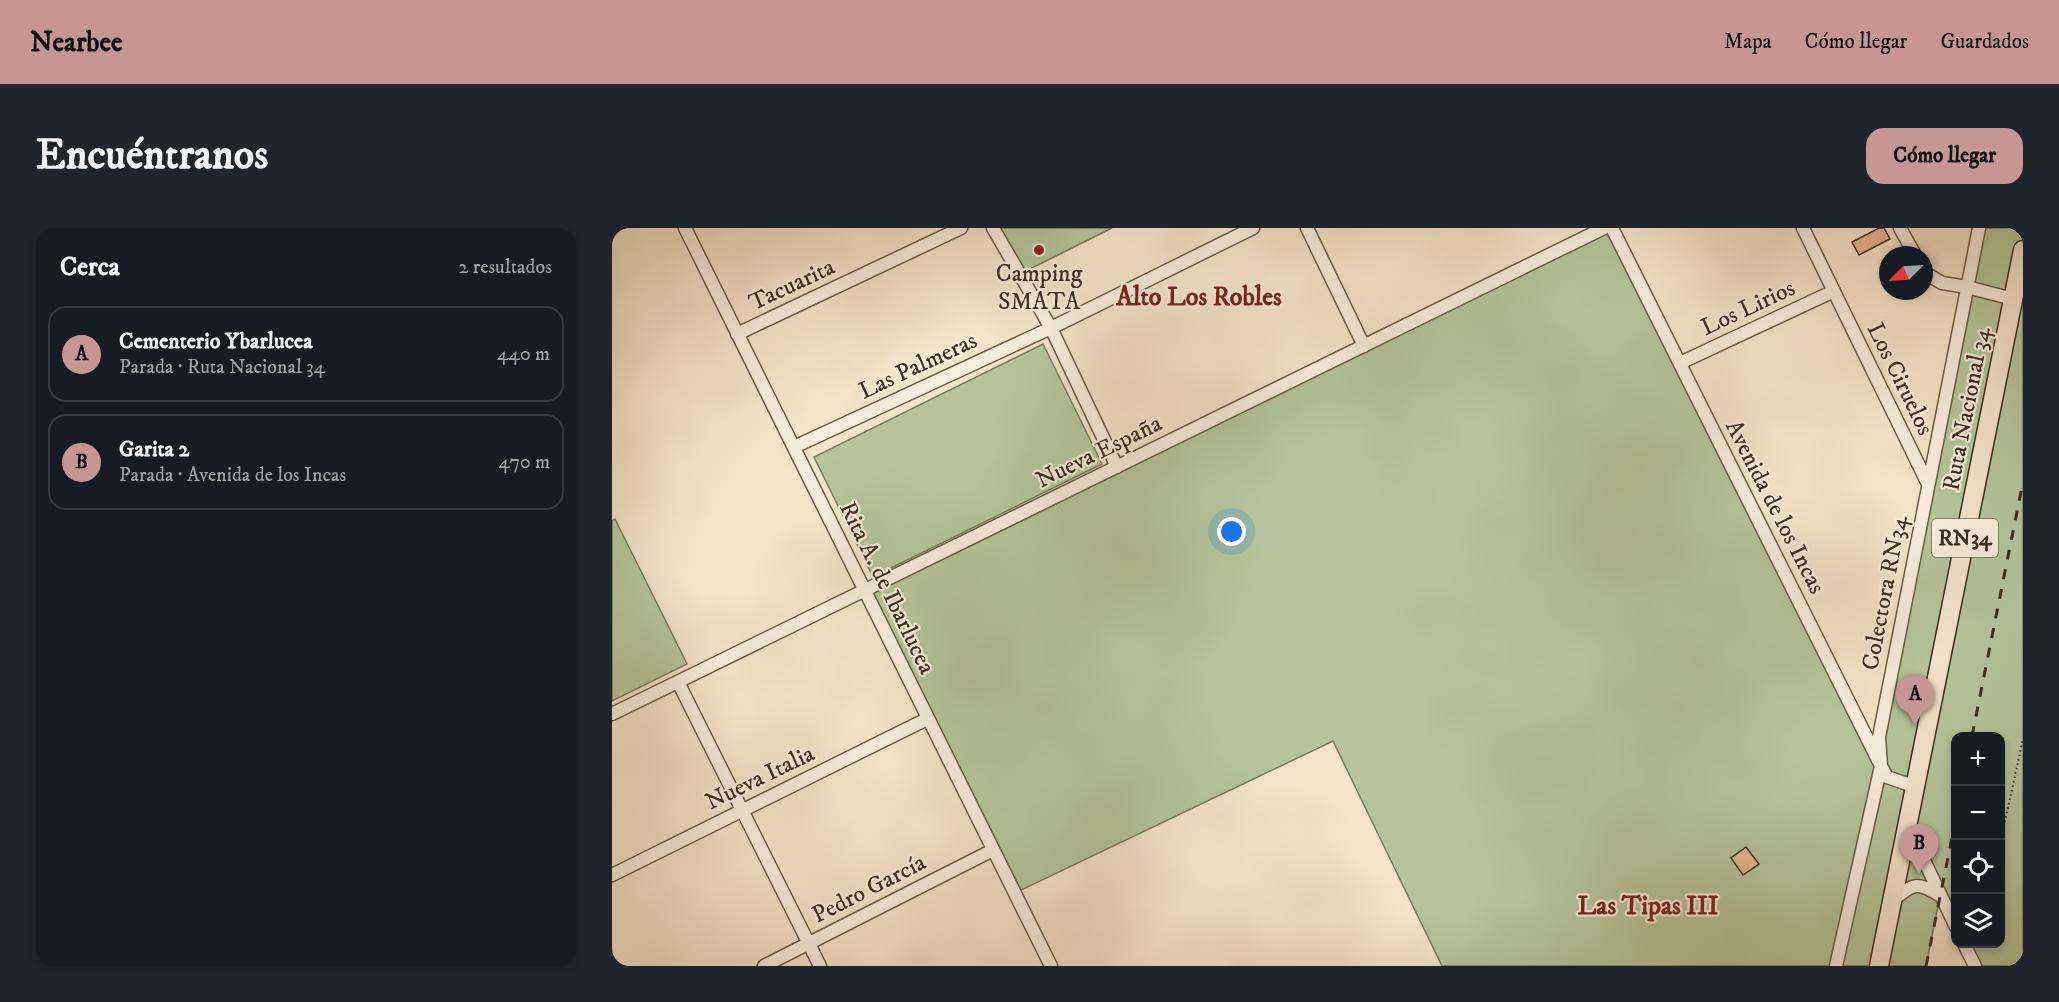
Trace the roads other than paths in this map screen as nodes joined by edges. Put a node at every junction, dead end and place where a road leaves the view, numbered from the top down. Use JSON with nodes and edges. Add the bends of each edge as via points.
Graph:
{"nodes":[{"id":1,"x":685,"y":228,"type":"edge"},
{"id":2,"x":962,"y":228,"type":"edge"},
{"id":3,"x":993,"y":228,"type":"edge"},
{"id":4,"x":1253,"y":228,"type":"edge"},
{"id":5,"x":1307,"y":228,"type":"edge"},
{"id":6,"x":1604,"y":228,"type":"edge"},
{"id":7,"x":1612,"y":228,"type":"edge"},
{"id":8,"x":1803,"y":228,"type":"edge"},
{"id":9,"x":1900,"y":228,"type":"edge"},
{"id":10,"x":1979,"y":228,"type":"edge"},
{"id":11,"x":1910,"y":246,"type":"edge"},
{"id":12,"x":2023,"y":250,"type":"edge"},
{"id":13,"x":1933,"y":278,"type":"edge"},
{"id":14,"x":1967,"y":287,"type":"junction"},
{"id":15,"x":1834,"y":291,"type":"junction"},
{"id":16,"x":2013,"y":299,"type":"junction"},
{"id":17,"x":1051,"y":328,"type":"junction"},
{"id":18,"x":737,"y":334,"type":"junction"},
{"id":19,"x":1364,"y":346,"type":"junction"},
{"id":20,"x":1680,"y":363,"type":"junction"},
{"id":21,"x":795,"y":447,"type":"junction"},
{"id":22,"x":1116,"y":467,"type":"junction"},
{"id":23,"x":1928,"y":484,"type":"junction"},
{"id":24,"x":865,"y":591,"type":"junction"},
{"id":25,"x":678,"y":682,"type":"junction"},
{"id":26,"x":612,"y":714,"type":"edge"},
{"id":27,"x":927,"y":719,"type":"junction"},
{"id":28,"x":1881,"y":766,"type":"junction"},
{"id":29,"x":1916,"y":787,"type":"junction"},
{"id":30,"x":742,"y":811,"type":"junction"},
{"id":31,"x":1908,"y":827,"type":"junction"},
{"id":32,"x":993,"y":850,"type":"junction"},
{"id":33,"x":612,"y":875,"type":"edge"},
{"id":34,"x":1940,"y":896,"type":"junction"},
{"id":35,"x":1893,"y":900,"type":"junction"},
{"id":36,"x":1951,"y":917,"type":"edge"},
{"id":37,"x":808,"y":943,"type":"junction"},
{"id":38,"x":1966,"y":948,"type":"edge"},
{"id":39,"x":764,"y":966,"type":"edge"},
{"id":40,"x":820,"y":966,"type":"edge"},
{"id":41,"x":1052,"y":966,"type":"edge"},
{"id":42,"x":1836,"y":966,"type":"edge"},
{"id":43,"x":1879,"y":966,"type":"edge"},
{"id":44,"x":1975,"y":966,"type":"edge"}],
"edges":[{"from":1,"to":18,"type":"street","name":"Rita A. de Ibarlucea"},
{"from":2,"to":18,"type":"street","name":"Tacuarita"},
{"from":3,"to":17,"type":"street"},
{"from":4,"to":17,"type":"street","name":"Las Palmeras"},
{"from":5,"to":19,"type":"street"},
{"from":6,"to":19,"type":"street","name":"Nueva España"},
{"from":7,"to":20,"type":"street","name":"Avenida de los Incas"},
{"from":8,"to":15,"type":"street","name":"Los Ciruelos"},
{"from":9,"to":11,"type":"street"},
{"from":10,"to":14,"type":"street","name":"Colectora RN34"},
{"from":12,"to":16,"type":"highway","name":"Ruta Nacional 34","number":"RN34"},
{"from":13,"to":14,"type":"street"},
{"from":14,"to":16,"type":"street"},
{"from":14,"to":23,"type":"street","name":"Colectora RN34"},
{"from":15,"to":20,"type":"street","name":"Los Lirios"},
{"from":15,"to":23,"type":"street","name":"Los Ciruelos"},
{"from":16,"to":29,"type":"highway","name":"Ruta Nacional 34","number":"RN34"},
{"from":17,"to":21,"type":"street","name":"Las Palmeras"},
{"from":17,"to":22,"type":"street"},
{"from":18,"to":21,"type":"street","name":"Rita A. de Ibarlucea"},
{"from":19,"to":22,"type":"street","name":"Nueva España"},
{"from":20,"to":28,"type":"street","name":"Avenida de los Incas"},
{"from":21,"to":24,"type":"street","name":"Rita A. de Ibarlucea"},
{"from":22,"to":24,"type":"street","name":"Nueva España"},
{"from":23,"to":28,"type":"street","name":"Colectora RN34","via":[[1879,737]]},
{"from":24,"to":25,"type":"street","name":"Nueva España"},
{"from":24,"to":27,"type":"street","name":"Rita A. de Ibarlucea"},
{"from":25,"to":26,"type":"street","name":"Nueva España"},
{"from":25,"to":30,"type":"street"},
{"from":27,"to":30,"type":"street","name":"Nueva Italia"},
{"from":27,"to":32,"type":"street","name":"Rita A. de Ibarlucea"},
{"from":28,"to":29,"type":"street","name":"Avenida de los Incas","via":[[1887,777]]},
{"from":28,"to":42,"type":"street","name":"Colectora RN34"},
{"from":29,"to":31,"type":"highway","name":"Ruta Nacional 34","number":"RN34"},
{"from":30,"to":33,"type":"street","name":"Nueva Italia"},
{"from":30,"to":37,"type":"street"},
{"from":31,"to":34,"type":"street"},
{"from":31,"to":35,"type":"highway","name":"Ruta Nacional 34","number":"RN34"},
{"from":32,"to":37,"type":"street","name":"Pedro García"},
{"from":32,"to":41,"type":"street","name":"Rita A. de Ibarlucea"},
{"from":34,"to":35,"type":"street","via":[[1925,886],[1909,887]]},
{"from":34,"to":36,"type":"street"},
{"from":35,"to":43,"type":"highway","name":"Ruta Nacional 34","number":"RN34"},
{"from":37,"to":39,"type":"street","name":"Pedro García"},
{"from":37,"to":40,"type":"street"},
{"from":38,"to":44,"type":"street"}]}
